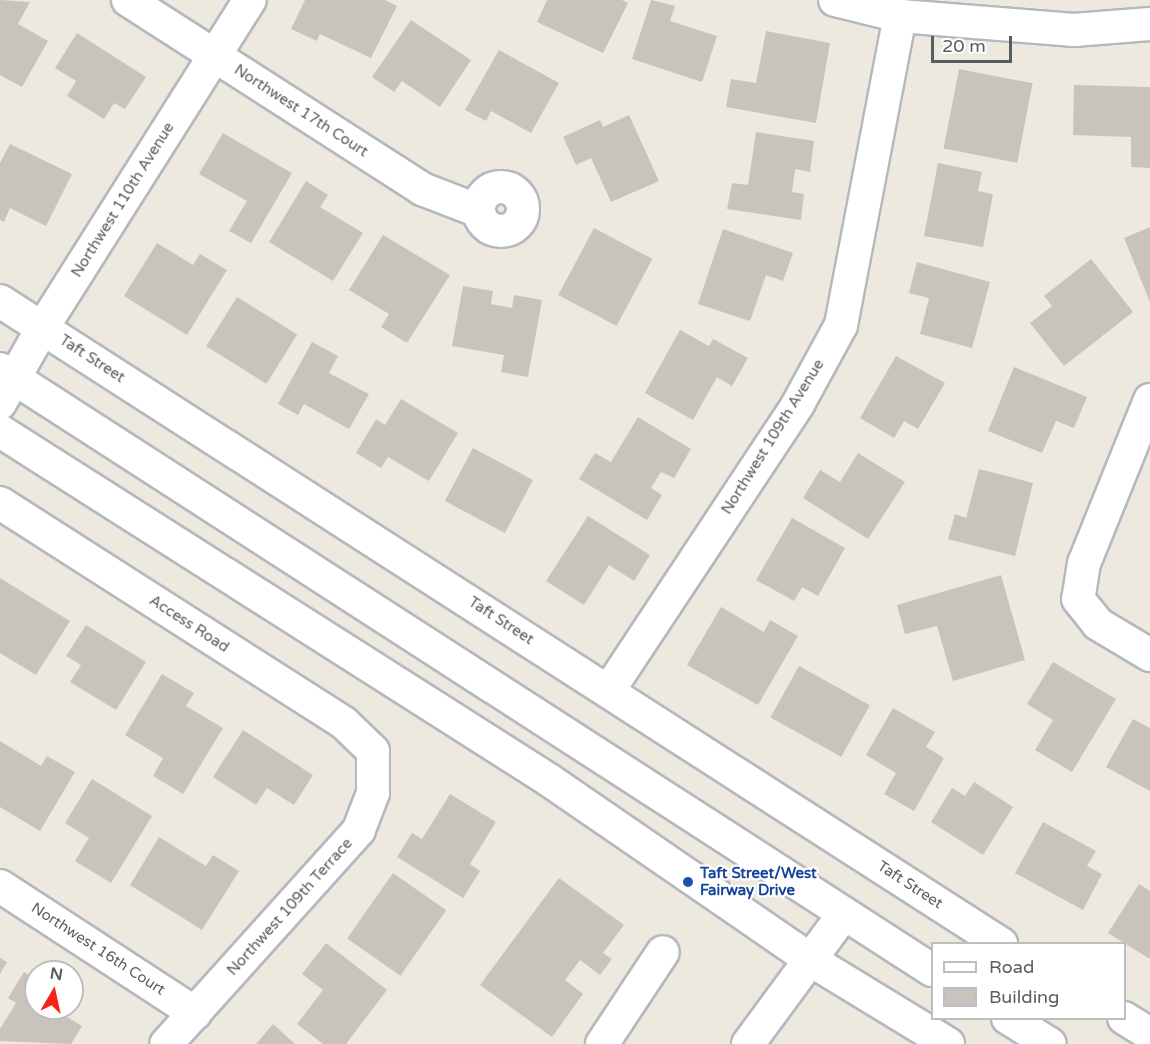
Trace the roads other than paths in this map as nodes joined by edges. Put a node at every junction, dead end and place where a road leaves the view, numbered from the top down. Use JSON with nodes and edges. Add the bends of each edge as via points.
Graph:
{"nodes":[{"id":1,"x":128,"y":0,"type":"edge"},
{"id":2,"x":250,"y":0,"type":"edge"},
{"id":3,"x":835,"y":0,"type":"edge"},
{"id":4,"x":900,"y":16,"type":"junction"},
{"id":5,"x":1150,"y":24,"type":"edge"},
{"id":6,"x":214,"y":55,"type":"junction"},
{"id":7,"x":479,"y":211,"type":"dead end"},
{"id":8,"x":0,"y":302,"type":"edge"},
{"id":9,"x":43,"y":327,"type":"junction"},
{"id":10,"x":5,"y":383,"type":"edge"},
{"id":11,"x":1150,"y":400,"type":"edge"},
{"id":12,"x":0,"y":431,"type":"edge"},
{"id":13,"x":0,"y":503,"type":"edge"},
{"id":14,"x":1150,"y":655,"type":"edge"},
{"id":15,"x":609,"y":690,"type":"junction"},
{"id":16,"x":372,"y":752,"type":"joint"},
{"id":17,"x":0,"y":886,"type":"edge"},
{"id":18,"x":844,"y":914,"type":"junction"},
{"id":19,"x":998,"y":942,"type":"edge"},
{"id":20,"x":663,"y":952,"type":"dead end"},
{"id":21,"x":808,"y":959,"type":"junction"},
{"id":22,"x":931,"y":969,"type":"edge"},
{"id":23,"x":195,"y":1012,"type":"junction"},
{"id":24,"x":1126,"y":1019,"type":"edge"},
{"id":25,"x":1011,"y":1020,"type":"edge"},
{"id":26,"x":1150,"y":1034,"type":"edge"},
{"id":27,"x":166,"y":1044,"type":"edge"},
{"id":28,"x":602,"y":1044,"type":"edge"},
{"id":29,"x":748,"y":1044,"type":"edge"},
{"id":30,"x":948,"y":1044,"type":"edge"},
{"id":31,"x":1050,"y":1044,"type":"edge"}],
"edges":[{"from":1,"to":6,"type":"street","name":"Northwest 17th Court"},
{"from":2,"to":6,"type":"street","name":"Northwest 110th Avenue"},
{"from":3,"to":4,"type":"street"},
{"from":4,"to":5,"type":"street","via":[[1074,30]]},
{"from":4,"to":15,"type":"street","name":"Northwest 109th Avenue","via":[[841,325],[798,404]]},
{"from":6,"to":7,"type":"street","name":"Northwest 17th Court","via":[[422,189]]},
{"from":6,"to":9,"type":"street","name":"Northwest 110th Avenue"},
{"from":8,"to":9,"type":"street","name":"Taft Street"},
{"from":9,"to":10,"type":"street","name":"Northwest 110th Avenue"},
{"from":9,"to":15,"type":"street","name":"Taft Street"},
{"from":10,"to":18,"type":"street"},
{"from":11,"to":14,"type":"street","via":[[1084,563],[1078,598],[1098,624]]},
{"from":12,"to":21,"type":"street","via":[[549,780]]},
{"from":13,"to":16,"type":"street","name":"Access Road","via":[[344,723]]},
{"from":15,"to":19,"type":"street","name":"Taft Street"},
{"from":16,"to":23,"type":"street","name":"Northwest 109th Terrace","via":[[373,793],[359,830]]},
{"from":17,"to":23,"type":"street","name":"Northwest 16th Court"},
{"from":18,"to":21,"type":"street"},
{"from":18,"to":22,"type":"street"},
{"from":20,"to":28,"type":"street"},
{"from":21,"to":29,"type":"street"},
{"from":21,"to":30,"type":"street"},
{"from":23,"to":27,"type":"street","name":"Northwest 109th Terrace"},
{"from":24,"to":26,"type":"street"},
{"from":25,"to":31,"type":"street"}]}
